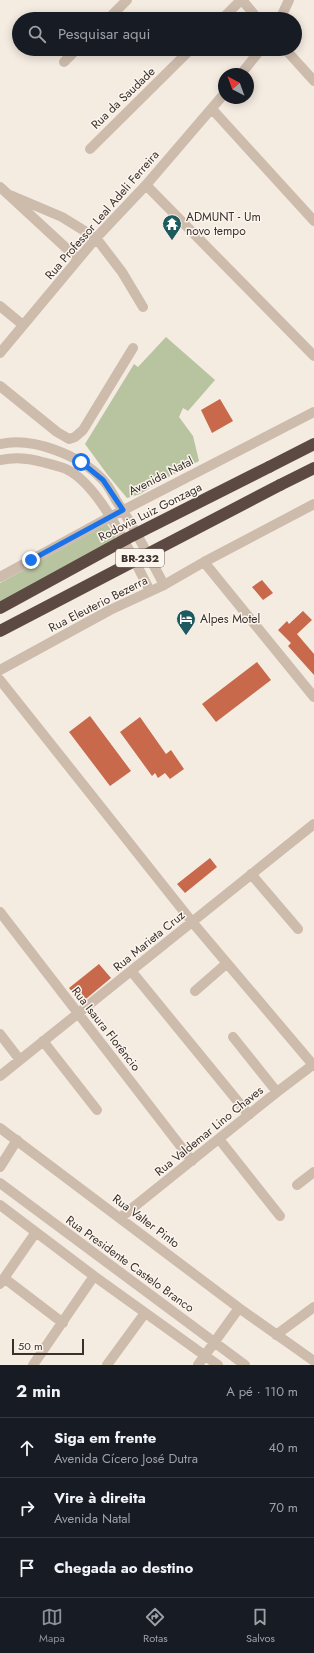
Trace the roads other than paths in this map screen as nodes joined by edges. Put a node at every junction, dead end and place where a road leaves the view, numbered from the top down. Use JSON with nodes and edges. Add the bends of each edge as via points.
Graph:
{"nodes":[{"id":1,"x":127,"y":0,"type":"edge"},
{"id":2,"x":241,"y":0,"type":"edge"},
{"id":3,"x":289,"y":0,"type":"edge"},
{"id":4,"x":115,"y":12,"type":"edge"},
{"id":5,"x":229,"y":12,"type":"edge"},
{"id":6,"x":252,"y":12,"type":"edge"},
{"id":7,"x":283,"y":12,"type":"edge"},
{"id":8,"x":70,"y":56,"type":"edge"},
{"id":9,"x":184,"y":56,"type":"edge"},
{"id":10,"x":255,"y":56,"type":"edge"},
{"id":11,"x":291,"y":56,"type":"edge"},
{"id":12,"x":64,"y":62,"type":"dead end"},
{"id":13,"x":246,"y":68,"type":"edge"},
{"id":14,"x":314,"y":81,"type":"edge"},
{"id":15,"x":218,"y":102,"type":"edge"},
{"id":16,"x":212,"y":109,"type":"junction"},
{"id":17,"x":90,"y":149,"type":"dead end"},
{"id":18,"x":146,"y":185,"type":"junction"},
{"id":19,"x":0,"y":187,"type":"edge"},
{"id":20,"x":10,"y":195,"type":"junction"},
{"id":21,"x":314,"y":221,"type":"edge"},
{"id":22,"x":96,"y":238,"type":"junction"},
{"id":23,"x":78,"y":260,"type":"junction"},
{"id":24,"x":0,"y":306,"type":"edge"},
{"id":25,"x":143,"y":307,"type":"dead end"},
{"id":26,"x":23,"y":325,"type":"junction"},
{"id":27,"x":133,"y":348,"type":"dead end"},
{"id":28,"x":0,"y":353,"type":"edge"},
{"id":29,"x":314,"y":356,"type":"edge"},
{"id":30,"x":0,"y":386,"type":"edge"},
{"id":31,"x":314,"y":412,"type":"edge"},
{"id":32,"x":0,"y":444,"type":"edge"},
{"id":33,"x":314,"y":444,"type":"edge"},
{"id":34,"x":0,"y":460,"type":"edge"},
{"id":35,"x":314,"y":468,"type":"edge"},
{"id":36,"x":314,"y":504,"type":"edge"},
{"id":37,"x":123,"y":510,"type":"junction"},
{"id":38,"x":110,"y":517,"type":"junction"},
{"id":39,"x":204,"y":562,"type":"junction"},
{"id":40,"x":0,"y":577,"type":"edge"},
{"id":41,"x":164,"y":585,"type":"junction"},
{"id":42,"x":150,"y":591,"type":"junction"},
{"id":43,"x":0,"y":608,"type":"edge"},
{"id":44,"x":0,"y":631,"type":"edge"},
{"id":45,"x":0,"y":670,"type":"edge"},
{"id":46,"x":0,"y":680,"type":"edge"},
{"id":47,"x":314,"y":697,"type":"edge"},
{"id":48,"x":313,"y":828,"type":"edge"},
{"id":49,"x":251,"y":874,"type":"junction"},
{"id":50,"x":0,"y":912,"type":"edge"},
{"id":51,"x":193,"y":923,"type":"junction"},
{"id":52,"x":298,"y":929,"type":"dead end"},
{"id":53,"x":226,"y":964,"type":"junction"},
{"id":54,"x":132,"y":972,"type":"junction"},
{"id":55,"x":195,"y":991,"type":"dead end"},
{"id":56,"x":77,"y":1014,"type":"junction"},
{"id":57,"x":0,"y":1034,"type":"edge"},
{"id":58,"x":233,"y":1037,"type":"dead end"},
{"id":59,"x":43,"y":1042,"type":"junction"},
{"id":60,"x":20,"y":1060,"type":"junction"},
{"id":61,"x":314,"y":1065,"type":"edge"},
{"id":62,"x":0,"y":1076,"type":"edge"},
{"id":63,"x":277,"y":1092,"type":"junction"},
{"id":64,"x":98,"y":1110,"type":"dead end"},
{"id":65,"x":249,"y":1115,"type":"junction"},
{"id":66,"x":0,"y":1128,"type":"edge"},
{"id":67,"x":219,"y":1139,"type":"junction"},
{"id":68,"x":17,"y":1140,"type":"junction"},
{"id":69,"x":192,"y":1161,"type":"junction"},
{"id":70,"x":0,"y":1167,"type":"edge"},
{"id":71,"x":314,"y":1172,"type":"edge"},
{"id":72,"x":0,"y":1183,"type":"edge"},
{"id":73,"x":298,"y":1185,"type":"dead end"},
{"id":74,"x":0,"y":1205,"type":"edge"},
{"id":75,"x":280,"y":1216,"type":"dead end"},
{"id":76,"x":120,"y":1218,"type":"junction"},
{"id":77,"x":36,"y":1232,"type":"junction"},
{"id":78,"x":94,"y":1276,"type":"junction"},
{"id":79,"x":2,"y":1281,"type":"edge"},
{"id":80,"x":314,"y":1307,"type":"edge"},
{"id":81,"x":239,"y":1308,"type":"junction"},
{"id":82,"x":145,"y":1313,"type":"junction"},
{"id":83,"x":63,"y":1323,"type":"junction"},
{"id":84,"x":276,"y":1335,"type":"junction"},
{"id":85,"x":214,"y":1342,"type":"junction"},
{"id":86,"x":205,"y":1355,"type":"junction"},
{"id":87,"x":314,"y":1361,"type":"edge"},
{"id":88,"x":33,"y":1365,"type":"edge"},
{"id":89,"x":106,"y":1365,"type":"edge"},
{"id":90,"x":198,"y":1365,"type":"edge"},
{"id":91,"x":218,"y":1365,"type":"edge"},
{"id":92,"x":245,"y":1365,"type":"edge"}],
"edges":[{"from":1,"to":4,"type":"street"},
{"from":2,"to":5,"type":"street"},
{"from":2,"to":6,"type":"street"},
{"from":3,"to":7,"type":"street"},
{"from":8,"to":12,"type":"street"},
{"from":9,"to":17,"type":"street","name":"Rua da Saudade"},
{"from":10,"to":13,"type":"street"},
{"from":11,"to":14,"type":"street"},
{"from":15,"to":16,"type":"street","name":"Rua Professor Leal Adeli Ferreira"},
{"from":16,"to":18,"type":"street","name":"Rua Professor Leal Adeli Ferreira"},
{"from":16,"to":21,"type":"street"},
{"from":18,"to":22,"type":"street","name":"Rua Professor Leal Adeli Ferreira"},
{"from":18,"to":29,"type":"street"},
{"from":19,"to":20,"type":"street"},
{"from":20,"to":22,"type":"street","via":[[62,217]]},
{"from":20,"to":23,"type":"street"},
{"from":22,"to":23,"type":"street","name":"Rua Professor Leal Adeli Ferreira"},
{"from":22,"to":25,"type":"street","via":[[122,272]]},
{"from":23,"to":26,"type":"street","name":"Rua Professor Leal Adeli Ferreira"},
{"from":24,"to":26,"type":"street"},
{"from":26,"to":28,"type":"street","name":"Rua Professor Leal Adeli Ferreira"},
{"from":27,"to":30,"type":"street","via":[[83,430],[69,439],[56,432]]},
{"from":31,"to":37,"type":"street","name":"Avenida Natal"},
{"from":32,"to":37,"type":"street","via":[[41,445],[81,462],[103,480]]},
{"from":33,"to":43,"type":"highway","name":"Rodovia Luiz Gonzaga","number":"BR-232","bridge":true,"via":[[128,538]]},
{"from":34,"to":38,"type":"street","via":[[30,459],[66,469],[78,477],[97,497]]},
{"from":35,"to":44,"type":"highway","number":"BR-232","bridge":true},
{"from":36,"to":39,"type":"street","name":"Rua Eleuterio Bezerra"},
{"from":37,"to":38,"type":"street","name":"Avenida Natal"},
{"from":37,"to":41,"type":"street"},
{"from":38,"to":40,"type":"street","name":"Avenida Natal"},
{"from":38,"to":42,"type":"street"},
{"from":39,"to":41,"type":"street","name":"Rua Eleuterio Bezerra"},
{"from":39,"to":47,"type":"street"},
{"from":41,"to":42,"type":"street","name":"Rua Eleuterio Bezerra"},
{"from":42,"to":45,"type":"street","name":"Rua Eleuterio Bezerra"},
{"from":46,"to":51,"type":"street"},
{"from":48,"to":49,"type":"street","name":"Rua Marieta Cruz"},
{"from":49,"to":51,"type":"street","name":"Rua Marieta Cruz"},
{"from":49,"to":52,"type":"street"},
{"from":50,"to":56,"type":"street","name":"Rua Isaura Florêncio"},
{"from":51,"to":53,"type":"street"},
{"from":51,"to":54,"type":"street","name":"Rua Marieta Cruz"},
{"from":53,"to":55,"type":"street"},
{"from":53,"to":61,"type":"street"},
{"from":54,"to":56,"type":"street","name":"Rua Marieta Cruz"},
{"from":54,"to":65,"type":"street"},
{"from":56,"to":59,"type":"street","name":"Rua Marieta Cruz"},
{"from":56,"to":69,"type":"street","name":"Rua Isaura Florêncio"},
{"from":57,"to":60,"type":"street"},
{"from":58,"to":63,"type":"street"},
{"from":59,"to":60,"type":"street","name":"Rua Marieta Cruz"},
{"from":59,"to":64,"type":"street"},
{"from":60,"to":62,"type":"street","name":"Rua Marieta Cruz"},
{"from":61,"to":63,"type":"street","name":"Rua Valdemar Lino Chaves"},
{"from":63,"to":65,"type":"street","name":"Rua Valdemar Lino Chaves"},
{"from":65,"to":67,"type":"street","name":"Rua Valdemar Lino Chaves"},
{"from":66,"to":68,"type":"street","name":"Rua Valter Pinto"},
{"from":67,"to":69,"type":"street","name":"Rua Valdemar Lino Chaves"},
{"from":67,"to":75,"type":"street"},
{"from":68,"to":70,"type":"street"},
{"from":68,"to":76,"type":"street","name":"Rua Valter Pinto"},
{"from":69,"to":76,"type":"street","name":"Rua Valdemar Lino Chaves"},
{"from":71,"to":73,"type":"street"},
{"from":72,"to":85,"type":"street","name":"Rua Presidente Castelo Branco"},
{"from":74,"to":77,"type":"street"},
{"from":76,"to":81,"type":"street","name":"Rua Valter Pinto"},
{"from":77,"to":78,"type":"street"},
{"from":77,"to":79,"type":"street"},
{"from":78,"to":82,"type":"street"},
{"from":78,"to":83,"type":"street"},
{"from":79,"to":83,"type":"street"},
{"from":80,"to":84,"type":"street"},
{"from":81,"to":84,"type":"street","name":"Rua Valter Pinto"},
{"from":81,"to":85,"type":"street"},
{"from":82,"to":86,"type":"street"},
{"from":82,"to":89,"type":"street"},
{"from":83,"to":88,"type":"street"},
{"from":84,"to":87,"type":"street","name":"Rua Valter Pinto"},
{"from":85,"to":86,"type":"street"},
{"from":85,"to":92,"type":"street","name":"Rua Presidente Castelo Branco"},
{"from":86,"to":90,"type":"street"},
{"from":86,"to":91,"type":"street"}]}
